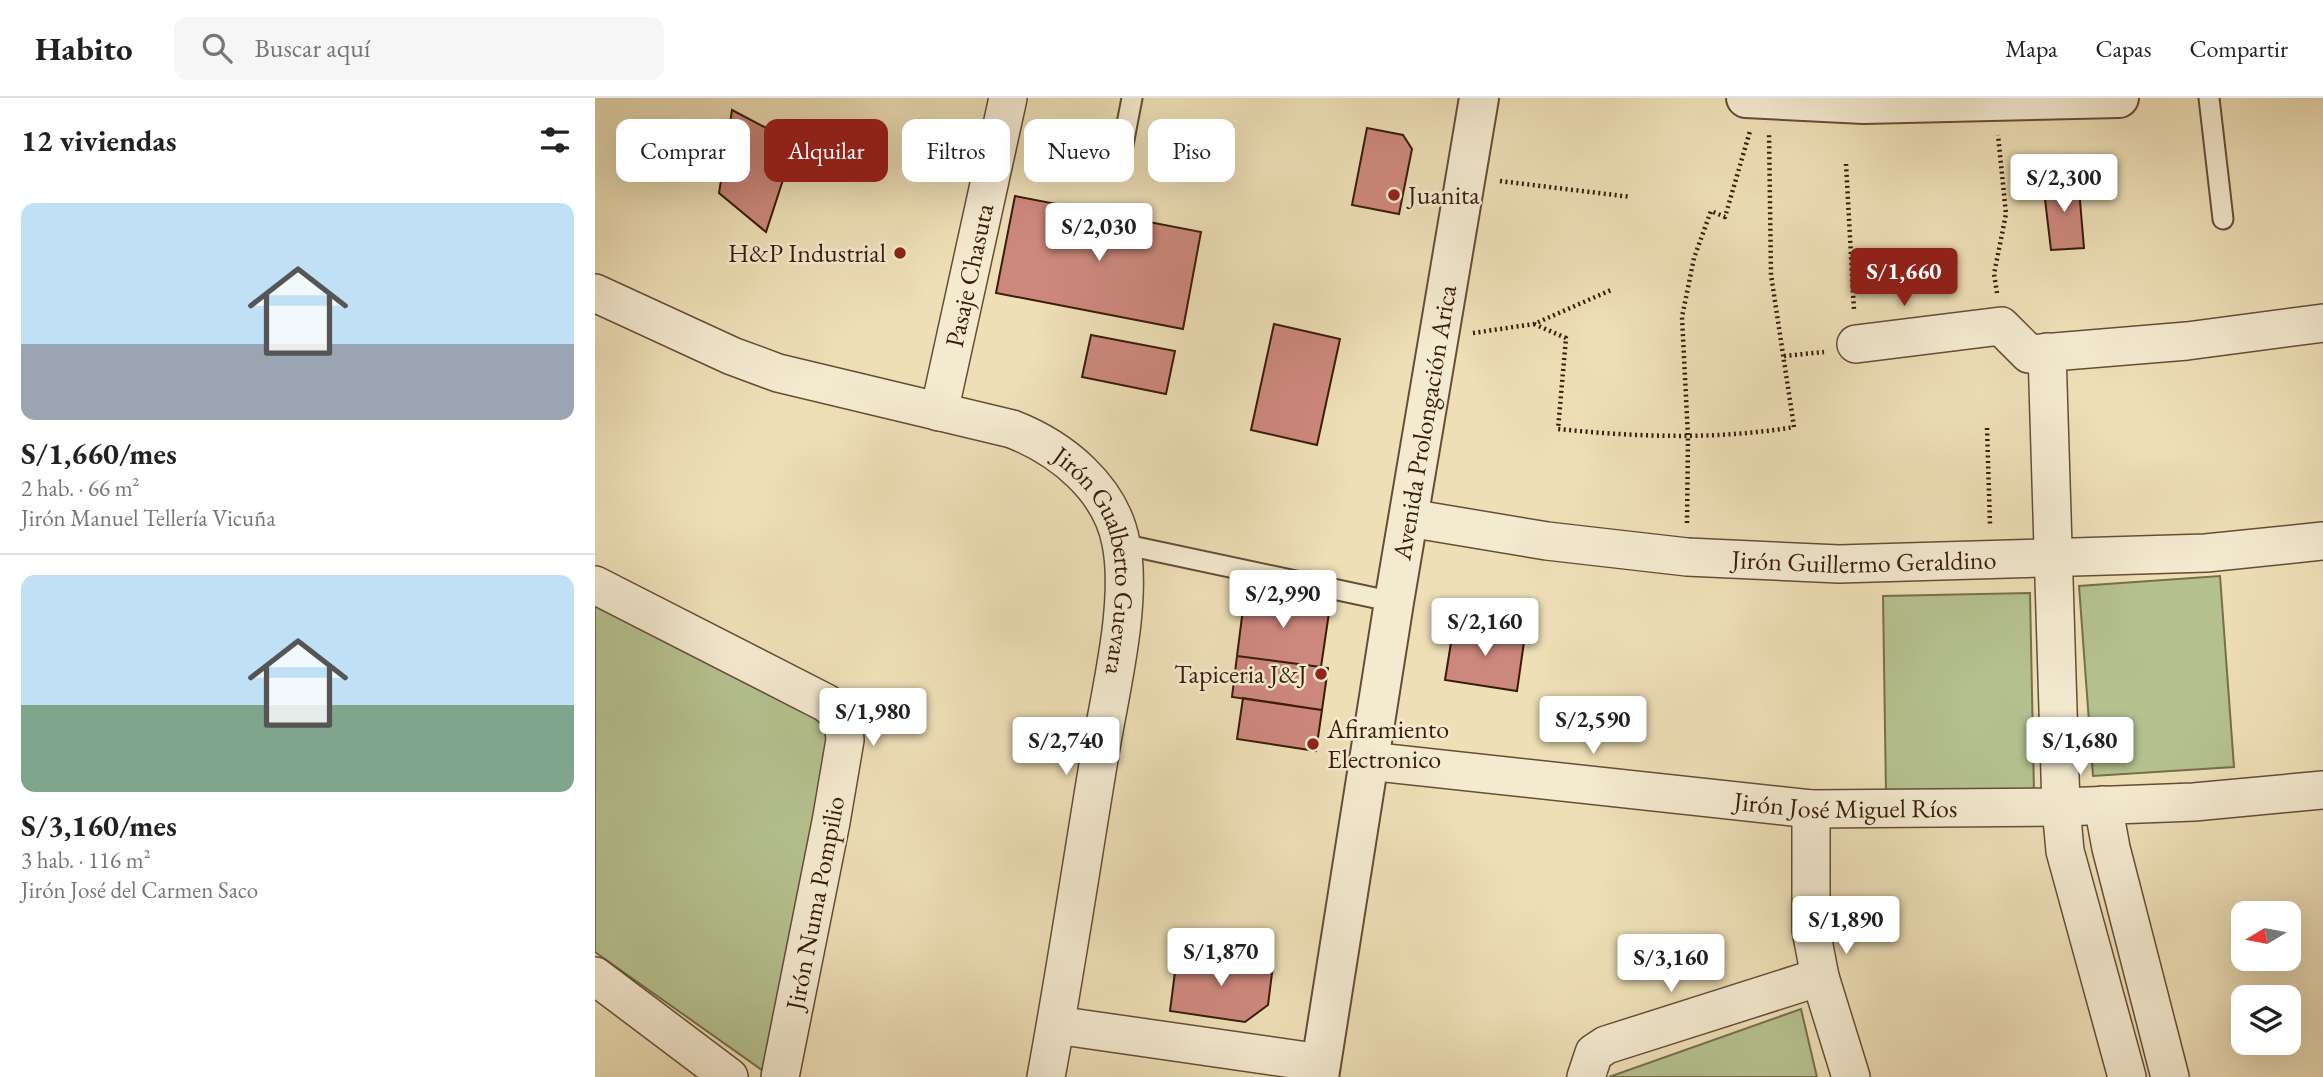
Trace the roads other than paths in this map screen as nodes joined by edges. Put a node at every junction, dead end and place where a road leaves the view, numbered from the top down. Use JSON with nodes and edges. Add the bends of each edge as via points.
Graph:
{"nodes":[{"id":1,"x":1008,"y":98,"type":"edge"},
{"id":2,"x":1132,"y":98,"type":"edge"},
{"id":3,"x":1479,"y":98,"type":"edge"},
{"id":4,"x":2119,"y":98,"type":"edge"},
{"id":5,"x":2209,"y":98,"type":"edge"},
{"id":6,"x":1756,"y":99,"type":"edge"},
{"id":7,"x":1128,"y":119,"type":"edge"},
{"id":8,"x":2223,"y":219,"type":"dead end"},
{"id":9,"x":599,"y":306,"type":"edge"},
{"id":10,"x":2323,"y":323,"type":"edge"},
{"id":11,"x":1856,"y":344,"type":"road end"},
{"id":12,"x":2047,"y":352,"type":"junction"},
{"id":13,"x":939,"y":412,"type":"junction"},
{"id":14,"x":1409,"y":518,"type":"junction"},
{"id":15,"x":2323,"y":541,"type":"edge"},
{"id":16,"x":1122,"y":544,"type":"junction"},
{"id":17,"x":2054,"y":559,"type":"junction"},
{"id":18,"x":595,"y":585,"type":"edge"},
{"id":19,"x":1394,"y":602,"type":"junction"},
{"id":20,"x":1368,"y":761,"type":"junction"},
{"id":21,"x":2323,"y":790,"type":"edge"},
{"id":22,"x":2103,"y":805,"type":"junction"},
{"id":23,"x":2061,"y":807,"type":"junction"},
{"id":24,"x":1811,"y":808,"type":"junction"},
{"id":25,"x":595,"y":976,"type":"edge"},
{"id":26,"x":1820,"y":977,"type":"junction"},
{"id":27,"x":1056,"y":1025,"type":"junction"},
{"id":28,"x":1320,"y":1070,"type":"edge"},
{"id":29,"x":729,"y":1077,"type":"edge"},
{"id":30,"x":780,"y":1077,"type":"edge"},
{"id":31,"x":1046,"y":1077,"type":"edge"},
{"id":32,"x":1586,"y":1077,"type":"edge"},
{"id":33,"x":1851,"y":1077,"type":"edge"},
{"id":34,"x":2127,"y":1077,"type":"edge"},
{"id":35,"x":2170,"y":1077,"type":"edge"}],
"edges":[{"from":1,"to":13,"type":"street","name":"Pasaje Chasuta"},
{"from":2,"to":7,"type":"lane"},
{"from":3,"to":14,"type":"street","name":"Avenida Prolongación Arica"},
{"from":4,"to":6,"type":"street","via":[[1864,104]]},
{"from":5,"to":8,"type":"lane"},
{"from":9,"to":13,"type":"street","name":"Jirón Gualberto Guevara","via":[[778,373]]},
{"from":10,"to":12,"type":"street","via":[[2187,341]]},
{"from":11,"to":12,"type":"street","via":[[2001,326],[2029,354]]},
{"from":12,"to":17,"type":"street"},
{"from":13,"to":16,"type":"street","name":"Jirón Gualberto Guevara","via":[[1012,429],[1057,451],[1100,496]]},
{"from":14,"to":17,"type":"street","name":"Jirón Guillermo Geraldino","via":[[1547,541],[1687,557],[1839,564]]},
{"from":14,"to":19,"type":"street","name":"Avenida Prolongación Arica"},
{"from":15,"to":17,"type":"street","name":"Jirón Guillermo Geraldino","via":[[2206,553]]},
{"from":16,"to":19,"type":"lane"},
{"from":16,"to":27,"type":"street","name":"Jirón Gualberto Guevara","via":[[1120,629]]},
{"from":17,"to":23,"type":"street"},
{"from":18,"to":30,"type":"street","name":"Jirón Numa Pompilio","via":[[826,703],[843,717],[845,740],[834,808]]},
{"from":19,"to":20,"type":"street","name":"Avenida Prolongación Arica"},
{"from":20,"to":24,"type":"street","name":"Jirón José Miguel Ríos"},
{"from":20,"to":28,"type":"street","name":"Avenida Prolongación Arica"},
{"from":21,"to":22,"type":"street","name":"Jirón José Miguel Ríos"},
{"from":22,"to":23,"type":"street","name":"Jirón José Miguel Ríos"},
{"from":22,"to":35,"type":"street"},
{"from":23,"to":24,"type":"street","name":"Jirón José Miguel Ríos"},
{"from":23,"to":34,"type":"street","via":[[2065,851]]},
{"from":24,"to":26,"type":"street","via":[[1811,930]]},
{"from":25,"to":29,"type":"street"},
{"from":26,"to":32,"type":"street","via":[[1606,1045],[1594,1053]]},
{"from":26,"to":33,"type":"street"},
{"from":27,"to":28,"type":"street"},
{"from":27,"to":31,"type":"street","name":"Jirón Gualberto Guevara"}]}
